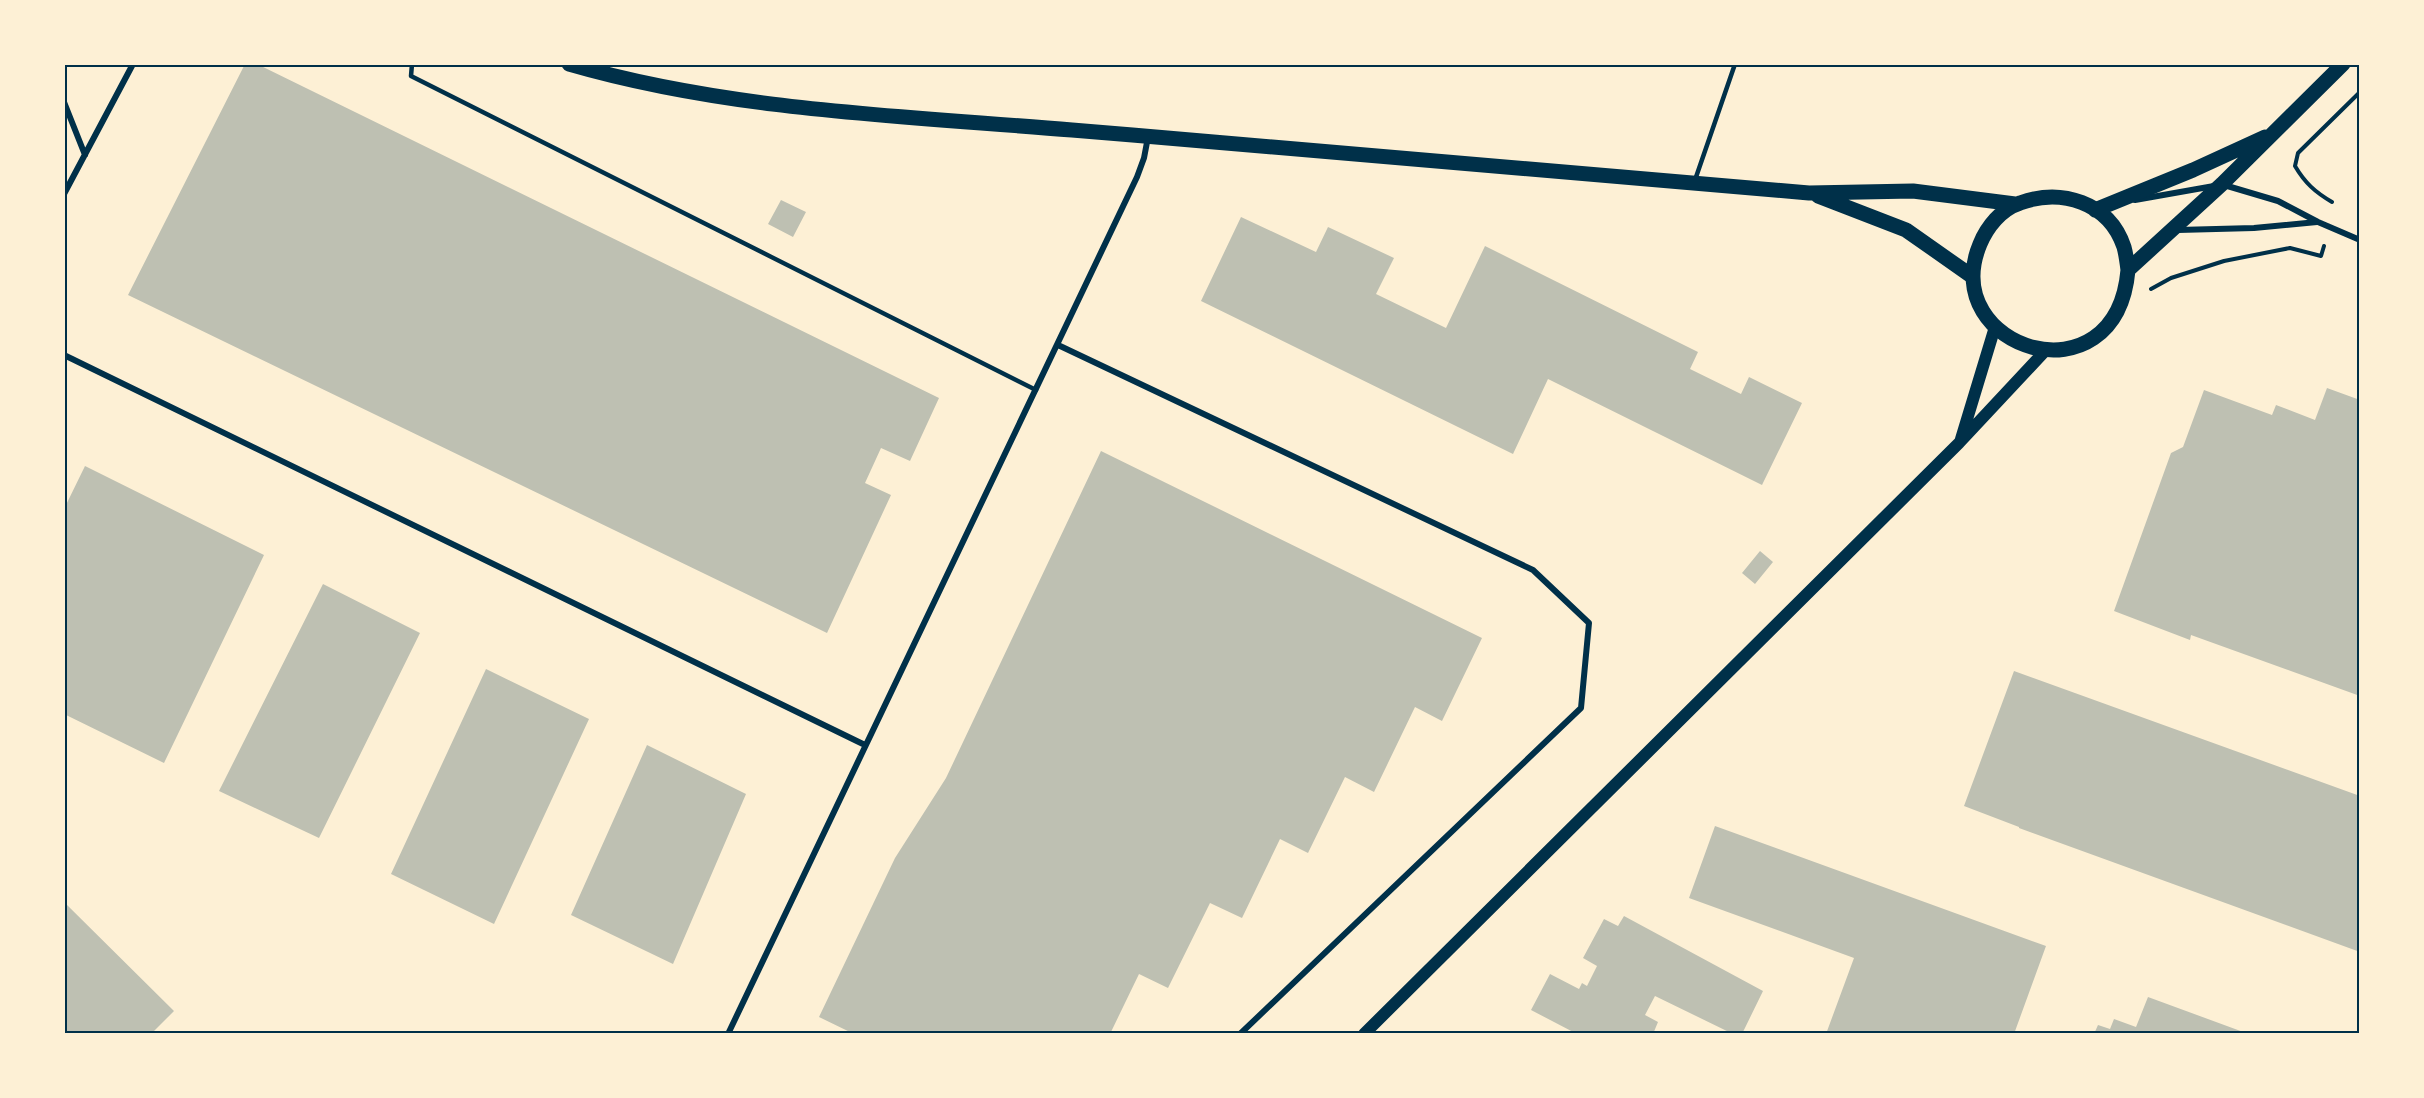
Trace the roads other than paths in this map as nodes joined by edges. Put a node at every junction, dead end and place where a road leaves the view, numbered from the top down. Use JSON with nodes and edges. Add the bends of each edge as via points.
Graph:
{"nodes":[{"id":1,"x":133,"y":64,"type":"edge"},
{"id":2,"x":412,"y":64,"type":"edge"},
{"id":3,"x":569,"y":64,"type":"edge"},
{"id":4,"x":1735,"y":64,"type":"edge"},
{"id":5,"x":2343,"y":64,"type":"edge"},
{"id":6,"x":64,"y":102,"type":"edge"},
{"id":7,"x":2273,"y":133,"type":"junction"},
{"id":8,"x":1148,"y":136,"type":"junction"},
{"id":9,"x":85,"y":155,"type":"junction"},
{"id":10,"x":1695,"y":183,"type":"junction"},
{"id":11,"x":2222,"y":184,"type":"junction"},
{"id":12,"x":1809,"y":193,"type":"junction"},
{"id":13,"x":64,"y":194,"type":"edge"},
{"id":14,"x":2015,"y":204,"type":"junction"},
{"id":15,"x":2100,"y":208,"type":"junction"},
{"id":16,"x":2318,"y":222,"type":"junction"},
{"id":17,"x":2172,"y":230,"type":"junction"},
{"id":18,"x":2360,"y":240,"type":"edge"},
{"id":19,"x":2128,"y":270,"type":"junction"},
{"id":20,"x":1973,"y":277,"type":"junction"},
{"id":21,"x":1995,"y":327,"type":"junction"},
{"id":22,"x":1058,"y":345,"type":"junction"},
{"id":23,"x":2046,"y":351,"type":"junction"},
{"id":24,"x":64,"y":355,"type":"edge"},
{"id":25,"x":1036,"y":390,"type":"junction"},
{"id":26,"x":1959,"y":443,"type":"junction"},
{"id":27,"x":865,"y":746,"type":"junction"},
{"id":28,"x":728,"y":1034,"type":"edge"},
{"id":29,"x":1239,"y":1034,"type":"edge"},
{"id":30,"x":1364,"y":1034,"type":"edge"}],
"edges":[{"from":1,"to":9,"type":"street"},
{"from":2,"to":25,"type":"lane","via":[[411,76]]},
{"from":3,"to":8,"type":"main road","via":[[729,98]]},
{"from":4,"to":10,"type":"lane"},
{"from":5,"to":7,"type":"main road"},
{"from":6,"to":9,"type":"street"},
{"from":7,"to":11,"type":"main road"},
{"from":7,"to":15,"type":"main road"},
{"from":8,"to":10,"type":"main road"},
{"from":8,"to":22,"type":"street","via":[[1137,177]]},
{"from":9,"to":13,"type":"street"},
{"from":10,"to":12,"type":"main road"},
{"from":11,"to":15,"type":"street"},
{"from":11,"to":16,"type":"street","via":[[2278,201]]},
{"from":11,"to":17,"type":"main road"},
{"from":12,"to":14,"type":"main road","via":[[1913,191]]},
{"from":12,"to":20,"type":"main road","via":[[1906,230]]},
{"from":14,"to":15,"type":"main road","via":[[2056,196]]},
{"from":14,"to":20,"type":"main road","via":[[1997,217],[1984,235],[1975,255]]},
{"from":15,"to":19,"type":"main road","via":[[2124,246]]},
{"from":16,"to":17,"type":"street"},
{"from":16,"to":18,"type":"street"},
{"from":17,"to":19,"type":"main road"},
{"from":19,"to":23,"type":"main road","via":[[2127,291],[2106,328],[2068,349]]},
{"from":20,"to":21,"type":"main road","via":[[1983,312]]},
{"from":21,"to":23,"type":"main road","via":[[2018,343]]},
{"from":21,"to":26,"type":"main road"},
{"from":22,"to":25,"type":"street"},
{"from":22,"to":29,"type":"street","via":[[1533,570],[1589,623],[1581,708]]},
{"from":23,"to":26,"type":"main road"},
{"from":24,"to":27,"type":"street"},
{"from":25,"to":27,"type":"street"},
{"from":26,"to":30,"type":"main road"},
{"from":27,"to":28,"type":"street"}]}
